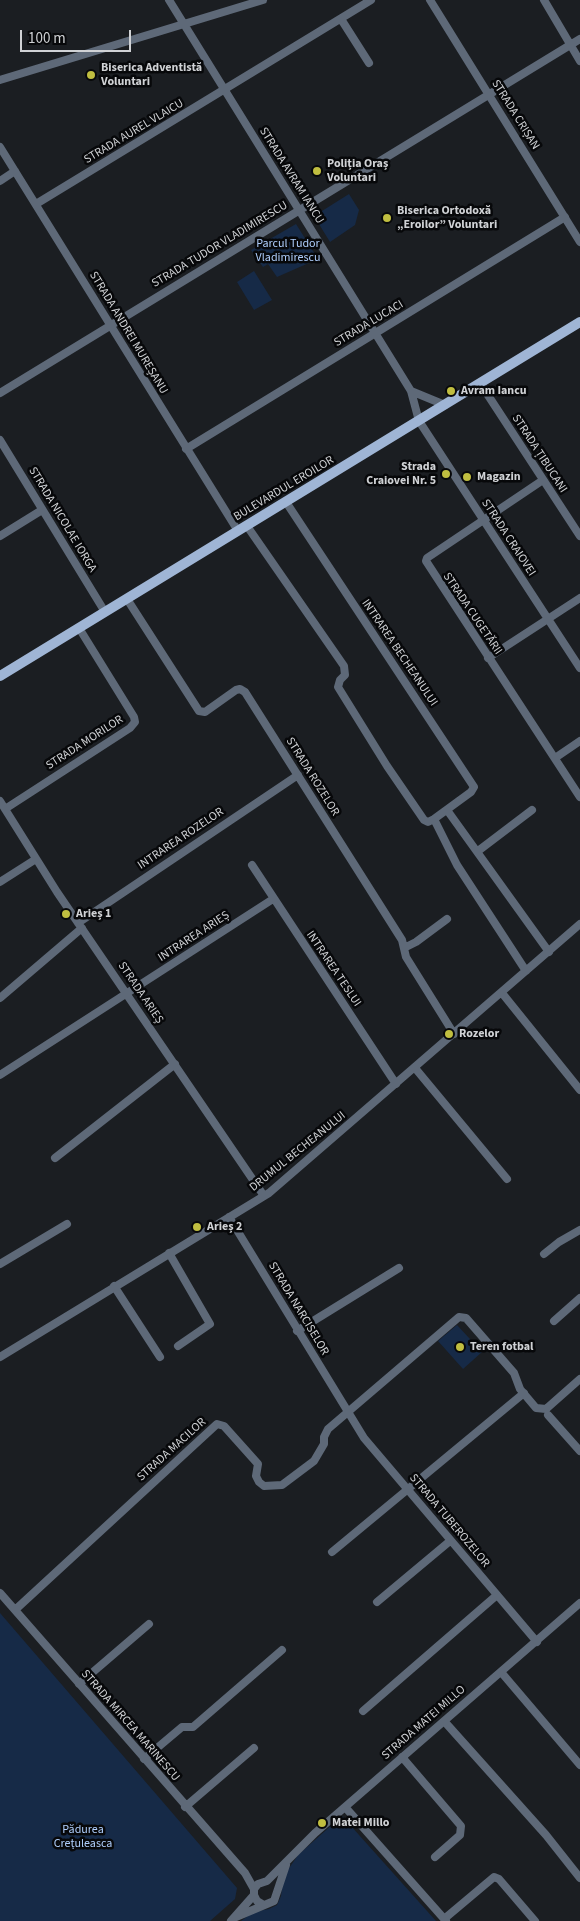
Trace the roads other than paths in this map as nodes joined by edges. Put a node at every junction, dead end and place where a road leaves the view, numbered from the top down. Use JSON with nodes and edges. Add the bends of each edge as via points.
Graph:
{"nodes":[{"id":1,"x":169,"y":0,"type":"edge"},
{"id":2,"x":263,"y":0,"type":"edge"},
{"id":3,"x":370,"y":0,"type":"edge"},
{"id":4,"x":430,"y":0,"type":"edge"},
{"id":5,"x":544,"y":0,"type":"edge"},
{"id":6,"x":341,"y":19,"type":"junction"},
{"id":7,"x":184,"y":23,"type":"junction"},
{"id":8,"x":580,"y":38,"type":"edge"},
{"id":9,"x":570,"y":44,"type":"junction"},
{"id":10,"x":580,"y":61,"type":"edge"},
{"id":11,"x":369,"y":63,"type":"dead end"},
{"id":12,"x":0,"y":80,"type":"edge"},
{"id":13,"x":225,"y":90,"type":"junction"},
{"id":14,"x":489,"y":95,"type":"junction"},
{"id":15,"x":0,"y":147,"type":"edge"},
{"id":16,"x":15,"y":171,"type":"junction"},
{"id":17,"x":0,"y":180,"type":"edge"},
{"id":18,"x":36,"y":204,"type":"junction"},
{"id":19,"x":299,"y":210,"type":"junction"},
{"id":20,"x":565,"y":217,"type":"junction"},
{"id":21,"x":580,"y":242,"type":"edge"},
{"id":22,"x":580,"y":322,"type":"edge"},
{"id":23,"x":110,"y":325,"type":"junction"},
{"id":24,"x":375,"y":334,"type":"junction"},
{"id":25,"x":480,"y":383,"type":"junction"},
{"id":26,"x":411,"y":391,"type":"junction"},
{"id":27,"x":0,"y":393,"type":"edge"},
{"id":28,"x":445,"y":405,"type":"junction"},
{"id":29,"x":419,"y":421,"type":"junction"},
{"id":30,"x":0,"y":440,"type":"edge"},
{"id":31,"x":186,"y":449,"type":"junction"},
{"id":32,"x":543,"y":480,"type":"junction"},
{"id":33,"x":286,"y":502,"type":"junction"},
{"id":34,"x":42,"y":510,"type":"junction"},
{"id":35,"x":483,"y":520,"type":"junction"},
{"id":36,"x":242,"y":529,"type":"junction"},
{"id":37,"x":0,"y":536,"type":"edge"},
{"id":38,"x":580,"y":536,"type":"edge"},
{"id":39,"x":580,"y":598,"type":"edge"},
{"id":40,"x":127,"y":599,"type":"junction"},
{"id":41,"x":105,"y":612,"type":"junction"},
{"id":42,"x":548,"y":619,"type":"junction"},
{"id":43,"x":79,"y":628,"type":"junction"},
{"id":44,"x":488,"y":658,"type":"junction"},
{"id":45,"x":580,"y":668,"type":"edge"},
{"id":46,"x":0,"y":676,"type":"edge"},
{"id":47,"x":580,"y":741,"type":"edge"},
{"id":48,"x":555,"y":758,"type":"junction"},
{"id":49,"x":298,"y":775,"type":"junction"},
{"id":50,"x":580,"y":797,"type":"edge"},
{"id":51,"x":0,"y":801,"type":"edge"},
{"id":52,"x":5,"y":809,"type":"junction"},
{"id":53,"x":448,"y":810,"type":"junction"},
{"id":54,"x":532,"y":810,"type":"dead end"},
{"id":55,"x":434,"y":819,"type":"junction"},
{"id":56,"x":478,"y":851,"type":"junction"},
{"id":57,"x":36,"y":859,"type":"junction"},
{"id":58,"x":252,"y":865,"type":"dead end"},
{"id":59,"x":0,"y":882,"type":"edge"},
{"id":60,"x":273,"y":899,"type":"junction"},
{"id":61,"x":447,"y":919,"type":"dead end"},
{"id":62,"x":580,"y":924,"type":"edge"},
{"id":63,"x":80,"y":925,"type":"junction"},
{"id":64,"x":404,"y":948,"type":"junction"},
{"id":65,"x":549,"y":952,"type":"junction"},
{"id":66,"x":526,"y":971,"type":"junction"},
{"id":67,"x":502,"y":993,"type":"junction"},
{"id":68,"x":127,"y":995,"type":"junction"},
{"id":69,"x":0,"y":998,"type":"edge"},
{"id":70,"x":454,"y":1034,"type":"junction"},
{"id":71,"x":175,"y":1064,"type":"junction"},
{"id":72,"x":415,"y":1068,"type":"junction"},
{"id":73,"x":0,"y":1075,"type":"edge"},
{"id":74,"x":396,"y":1084,"type":"junction"},
{"id":75,"x":580,"y":1090,"type":"edge"},
{"id":76,"x":54,"y":1158,"type":"dead end"},
{"id":77,"x":507,"y":1179,"type":"dead end"},
{"id":78,"x":264,"y":1196,"type":"junction"},
{"id":79,"x":229,"y":1216,"type":"junction"},
{"id":80,"x":67,"y":1224,"type":"dead end"},
{"id":81,"x":580,"y":1230,"type":"edge"},
{"id":82,"x":169,"y":1253,"type":"junction"},
{"id":83,"x":544,"y":1254,"type":"dead end"},
{"id":84,"x":1,"y":1260,"type":"edge"},
{"id":85,"x":399,"y":1268,"type":"dead end"},
{"id":86,"x":114,"y":1286,"type":"junction"},
{"id":87,"x":580,"y":1298,"type":"edge"},
{"id":88,"x":554,"y":1321,"type":"dead end"},
{"id":89,"x":297,"y":1331,"type":"junction"},
{"id":90,"x":178,"y":1346,"type":"dead end"},
{"id":91,"x":0,"y":1357,"type":"edge"},
{"id":92,"x":160,"y":1358,"type":"dead end"},
{"id":93,"x":580,"y":1379,"type":"edge"},
{"id":94,"x":524,"y":1394,"type":"junction"},
{"id":95,"x":348,"y":1412,"type":"junction"},
{"id":96,"x":547,"y":1412,"type":"junction"},
{"id":97,"x":578,"y":1445,"type":"edge"},
{"id":98,"x":407,"y":1490,"type":"junction"},
{"id":99,"x":450,"y":1541,"type":"junction"},
{"id":100,"x":332,"y":1552,"type":"dead end"},
{"id":101,"x":0,"y":1593,"type":"edge"},
{"id":102,"x":497,"y":1595,"type":"junction"},
{"id":103,"x":377,"y":1602,"type":"dead end"},
{"id":104,"x":580,"y":1603,"type":"edge"},
{"id":105,"x":15,"y":1610,"type":"junction"},
{"id":106,"x":149,"y":1624,"type":"dead end"},
{"id":107,"x":537,"y":1642,"type":"junction"},
{"id":108,"x":282,"y":1650,"type":"dead end"},
{"id":109,"x":500,"y":1672,"type":"junction"},
{"id":110,"x":79,"y":1684,"type":"junction"},
{"id":111,"x":364,"y":1711,"type":"dead end"},
{"id":112,"x":444,"y":1721,"type":"junction"},
{"id":113,"x":254,"y":1748,"type":"dead end"},
{"id":114,"x":402,"y":1757,"type":"junction"},
{"id":115,"x":144,"y":1759,"type":"junction"},
{"id":116,"x":580,"y":1765,"type":"edge"},
{"id":117,"x":185,"y":1806,"type":"junction"},
{"id":118,"x":345,"y":1807,"type":"junction"},
{"id":119,"x":435,"y":1856,"type":"dead end"},
{"id":120,"x":286,"y":1863,"type":"junction"},
{"id":121,"x":245,"y":1874,"type":"junction"},
{"id":122,"x":580,"y":1878,"type":"edge"},
{"id":123,"x":264,"y":1881,"type":"junction"},
{"id":124,"x":277,"y":1889,"type":"junction"},
{"id":125,"x":254,"y":1892,"type":"junction"},
{"id":126,"x":262,"y":1904,"type":"junction"},
{"id":127,"x":233,"y":1919,"type":"edge"},
{"id":128,"x":445,"y":1920,"type":"edge"},
{"id":129,"x":536,"y":1921,"type":"edge"}],
"edges":[{"from":1,"to":7,"type":"street","name":"STRADA AVRAM IANCU"},
{"from":2,"to":7,"type":"street"},
{"from":3,"to":6,"type":"street","name":"STRADA AUREL VLAICU"},
{"from":4,"to":14,"type":"street","name":"STRADA CRIȘAN"},
{"from":5,"to":9,"type":"street"},
{"from":6,"to":11,"type":"street"},
{"from":6,"to":13,"type":"street","name":"STRADA AUREL VLAICU"},
{"from":7,"to":12,"type":"street"},
{"from":7,"to":13,"type":"street","name":"STRADA AVRAM IANCU"},
{"from":8,"to":9,"type":"street","name":"STRADA TUDOR VLADIMIRESCU"},
{"from":9,"to":10,"type":"street"},
{"from":9,"to":14,"type":"street","name":"STRADA TUDOR VLADIMIRESCU"},
{"from":13,"to":18,"type":"street","name":"STRADA AUREL VLAICU"},
{"from":13,"to":19,"type":"street","name":"STRADA AVRAM IANCU"},
{"from":14,"to":19,"type":"street","name":"STRADA TUDOR VLADIMIRESCU"},
{"from":14,"to":20,"type":"street","name":"STRADA CRIȘAN"},
{"from":15,"to":16,"type":"street","name":"STRADA ANDREI MUREȘANU"},
{"from":16,"to":17,"type":"street"},
{"from":16,"to":18,"type":"street","name":"STRADA ANDREI MUREȘANU"},
{"from":18,"to":23,"type":"street","name":"STRADA ANDREI MUREȘANU"},
{"from":19,"to":23,"type":"street","name":"STRADA TUDOR VLADIMIRESCU"},
{"from":19,"to":24,"type":"street","name":"STRADA AVRAM IANCU"},
{"from":20,"to":21,"type":"street","name":"STRADA CRIȘAN"},
{"from":20,"to":24,"type":"street","name":"STRADA LUCACI"},
{"from":22,"to":25,"type":"main road","name":"BULEVARDUL EROILOR"},
{"from":23,"to":27,"type":"street","name":"STRADA TUDOR VLADIMIRESCU"},
{"from":23,"to":31,"type":"street","name":"STRADA ANDREI MUREȘANU"},
{"from":24,"to":26,"type":"street","name":"STRADA AVRAM IANCU"},
{"from":24,"to":31,"type":"street","name":"STRADA LUCACI"},
{"from":25,"to":28,"type":"main road","name":"BULEVARDUL EROILOR"},
{"from":25,"to":32,"type":"street","name":"STRADA ȚIBUCANI"},
{"from":26,"to":28,"type":"street"},
{"from":26,"to":29,"type":"street","name":"STRADA AVRAM IANCU"},
{"from":28,"to":29,"type":"main road","name":"BULEVARDUL EROILOR"},
{"from":29,"to":33,"type":"main road","name":"BULEVARDUL EROILOR"},
{"from":29,"to":35,"type":"street","name":"STRADA CRAIOVEI"},
{"from":30,"to":34,"type":"street","name":"STRADA NICOLAE IORGA"},
{"from":31,"to":36,"type":"street","name":"STRADA ANDREI MUREȘANU"},
{"from":32,"to":35,"type":"street","name":"STRADA CUGETĂRII"},
{"from":32,"to":38,"type":"street","name":"STRADA ȚIBUCANI"},
{"from":33,"to":36,"type":"main road","name":"BULEVARDUL EROILOR"},
{"from":33,"to":53,"type":"street","name":"INTRAREA BECHEANULUI","via":[[474,786]]},
{"from":34,"to":37,"type":"street"},
{"from":34,"to":41,"type":"street","name":"STRADA NICOLAE IORGA"},
{"from":35,"to":42,"type":"street","name":"STRADA CRAIOVEI"},
{"from":35,"to":44,"type":"street","name":"STRADA CUGETĂRII","via":[[426,561]]},
{"from":36,"to":40,"type":"main road","name":"BULEVARDUL EROILOR"},
{"from":36,"to":55,"type":"street","name":"STRADA ANDREI MUREȘANU","via":[[344,666],[345,675],[338,688],[387,766],[424,820]]},
{"from":39,"to":42,"type":"street"},
{"from":40,"to":41,"type":"main road","name":"BULEVARDUL EROILOR"},
{"from":40,"to":49,"type":"street","name":"STRADA ROZELOR","via":[[200,711],[205,712],[236,690],[245,692]]},
{"from":41,"to":43,"type":"main road","name":"BULEVARDUL EROILOR"},
{"from":42,"to":44,"type":"street"},
{"from":42,"to":45,"type":"street","name":"STRADA CRAIOVEI"},
{"from":43,"to":46,"type":"main road","name":"BULEVARDUL EROILOR"},
{"from":43,"to":52,"type":"street","name":"STRADA MORILOR","via":[[135,722]]},
{"from":44,"to":48,"type":"street","name":"STRADA CUGETĂRII"},
{"from":47,"to":48,"type":"street"},
{"from":48,"to":50,"type":"street","name":"STRADA CUGETĂRII"},
{"from":49,"to":63,"type":"street","name":"INTRAREA ROZELOR"},
{"from":49,"to":64,"type":"street","name":"STRADA ROZELOR"},
{"from":51,"to":52,"type":"street","name":"STRADA ARIEȘ"},
{"from":52,"to":57,"type":"street","name":"STRADA ARIEȘ"},
{"from":53,"to":55,"type":"street","name":"INTRAREA BECHEANULUI"},
{"from":53,"to":56,"type":"street"},
{"from":54,"to":56,"type":"street"},
{"from":55,"to":66,"type":"street","via":[[456,865]]},
{"from":56,"to":65,"type":"street"},
{"from":57,"to":59,"type":"street"},
{"from":57,"to":63,"type":"street","name":"STRADA ARIEȘ"},
{"from":58,"to":60,"type":"street","name":"INTRAREA TESLUI"},
{"from":60,"to":68,"type":"street","name":"INTRAREA ARIEȘ"},
{"from":60,"to":74,"type":"street","name":"INTRAREA TESLUI"},
{"from":61,"to":64,"type":"street"},
{"from":62,"to":65,"type":"street","name":"DRUMUL BECHEANULUI"},
{"from":63,"to":68,"type":"street","name":"STRADA ARIEȘ"},
{"from":63,"to":69,"type":"street","name":"INTRAREA ROZELOR"},
{"from":64,"to":70,"type":"street","name":"STRADA ROZELOR","via":[[406,957]]},
{"from":65,"to":66,"type":"street","name":"DRUMUL BECHEANULUI"},
{"from":66,"to":67,"type":"street","name":"DRUMUL BECHEANULUI"},
{"from":67,"to":70,"type":"street","name":"DRUMUL BECHEANULUI"},
{"from":67,"to":75,"type":"street"},
{"from":68,"to":71,"type":"street","name":"STRADA ARIEȘ"},
{"from":68,"to":73,"type":"street","name":"INTRAREA ARIEȘ"},
{"from":70,"to":72,"type":"street","name":"DRUMUL BECHEANULUI"},
{"from":71,"to":76,"type":"street"},
{"from":71,"to":78,"type":"street","name":"STRADA ARIEȘ"},
{"from":72,"to":74,"type":"street","name":"DRUMUL BECHEANULUI"},
{"from":72,"to":77,"type":"street"},
{"from":74,"to":78,"type":"street","name":"DRUMUL BECHEANULUI"},
{"from":78,"to":79,"type":"street","name":"DRUMUL BECHEANULUI"},
{"from":79,"to":82,"type":"street","name":"DRUMUL BECHEANULUI"},
{"from":79,"to":89,"type":"street","name":"STRADA NARCISELOR"},
{"from":80,"to":84,"type":"street"},
{"from":81,"to":83,"type":"street"},
{"from":82,"to":86,"type":"street","name":"DRUMUL BECHEANULUI"},
{"from":82,"to":90,"type":"street","via":[[210,1324]]},
{"from":85,"to":89,"type":"street"},
{"from":86,"to":91,"type":"street","name":"DRUMUL BECHEANULUI"},
{"from":86,"to":92,"type":"street"},
{"from":87,"to":88,"type":"street"},
{"from":89,"to":95,"type":"street","name":"STRADA NARCISELOR"},
{"from":93,"to":96,"type":"street"},
{"from":94,"to":95,"type":"street","via":[[514,1373],[466,1318],[456,1319]]},
{"from":94,"to":96,"type":"street","via":[[536,1408]]},
{"from":94,"to":98,"type":"street"},
{"from":95,"to":98,"type":"street","name":"STRADA TUBEROZELOR","via":[[364,1438]]},
{"from":95,"to":105,"type":"street","name":"STRADA MACILOR","via":[[328,1428],[324,1444],[314,1461],[282,1485],[264,1486],[259,1482],[256,1476],[258,1464],[224,1426],[217,1424]]},
{"from":96,"to":97,"type":"street"},
{"from":98,"to":99,"type":"street","name":"STRADA TUBEROZELOR"},
{"from":98,"to":100,"type":"street"},
{"from":99,"to":102,"type":"street","name":"STRADA TUBEROZELOR"},
{"from":99,"to":103,"type":"street"},
{"from":101,"to":105,"type":"street","name":"STRADA MIRCEA MARINESCU"},
{"from":102,"to":107,"type":"street","name":"STRADA TUBEROZELOR"},
{"from":102,"to":111,"type":"street"},
{"from":104,"to":107,"type":"street","name":"STRADA MATEI MILLO"},
{"from":105,"to":110,"type":"street","name":"STRADA MIRCEA MARINESCU"},
{"from":106,"to":110,"type":"street"},
{"from":107,"to":109,"type":"street","name":"STRADA MATEI MILLO"},
{"from":108,"to":115,"type":"street","via":[[193,1727],[182,1727]]},
{"from":109,"to":112,"type":"street","name":"STRADA MATEI MILLO"},
{"from":109,"to":116,"type":"street"},
{"from":110,"to":115,"type":"street","name":"STRADA MIRCEA MARINESCU"},
{"from":112,"to":114,"type":"street","name":"STRADA MATEI MILLO"},
{"from":112,"to":122,"type":"street"},
{"from":113,"to":117,"type":"street"},
{"from":114,"to":118,"type":"street","name":"STRADA MATEI MILLO"},
{"from":114,"to":119,"type":"street","via":[[461,1826],[460,1835]]},
{"from":115,"to":117,"type":"street","name":"STRADA MIRCEA MARINESCU"},
{"from":117,"to":121,"type":"street","name":"STRADA MIRCEA MARINESCU"},
{"from":118,"to":120,"type":"street","name":"STRADA MATEI MILLO"},
{"from":118,"to":128,"type":"street"},
{"from":120,"to":123,"type":"street","name":"STRADA MATEI MILLO"},
{"from":120,"to":124,"type":"street","name":"STRADA MATEI MILLO"},
{"from":121,"to":123,"type":"street","name":"STRADA MIRCEA MARINESCU"},
{"from":121,"to":125,"type":"street","name":"STRADA MIRCEA MARINESCU"},
{"from":123,"to":124,"type":"street"},
{"from":123,"to":125,"type":"street","name":"STRADA MATEI MILLO"},
{"from":124,"to":126,"type":"street","name":"STRADA MATEI MILLO","via":[[274,1901]]},
{"from":125,"to":126,"type":"street"},
{"from":125,"to":127,"type":"street","name":"STRADA MATEI MILLO"},
{"from":126,"to":127,"type":"street","name":"STRADA MATEI MILLO"},
{"from":128,"to":129,"type":"street","via":[[494,1877]]}]}
